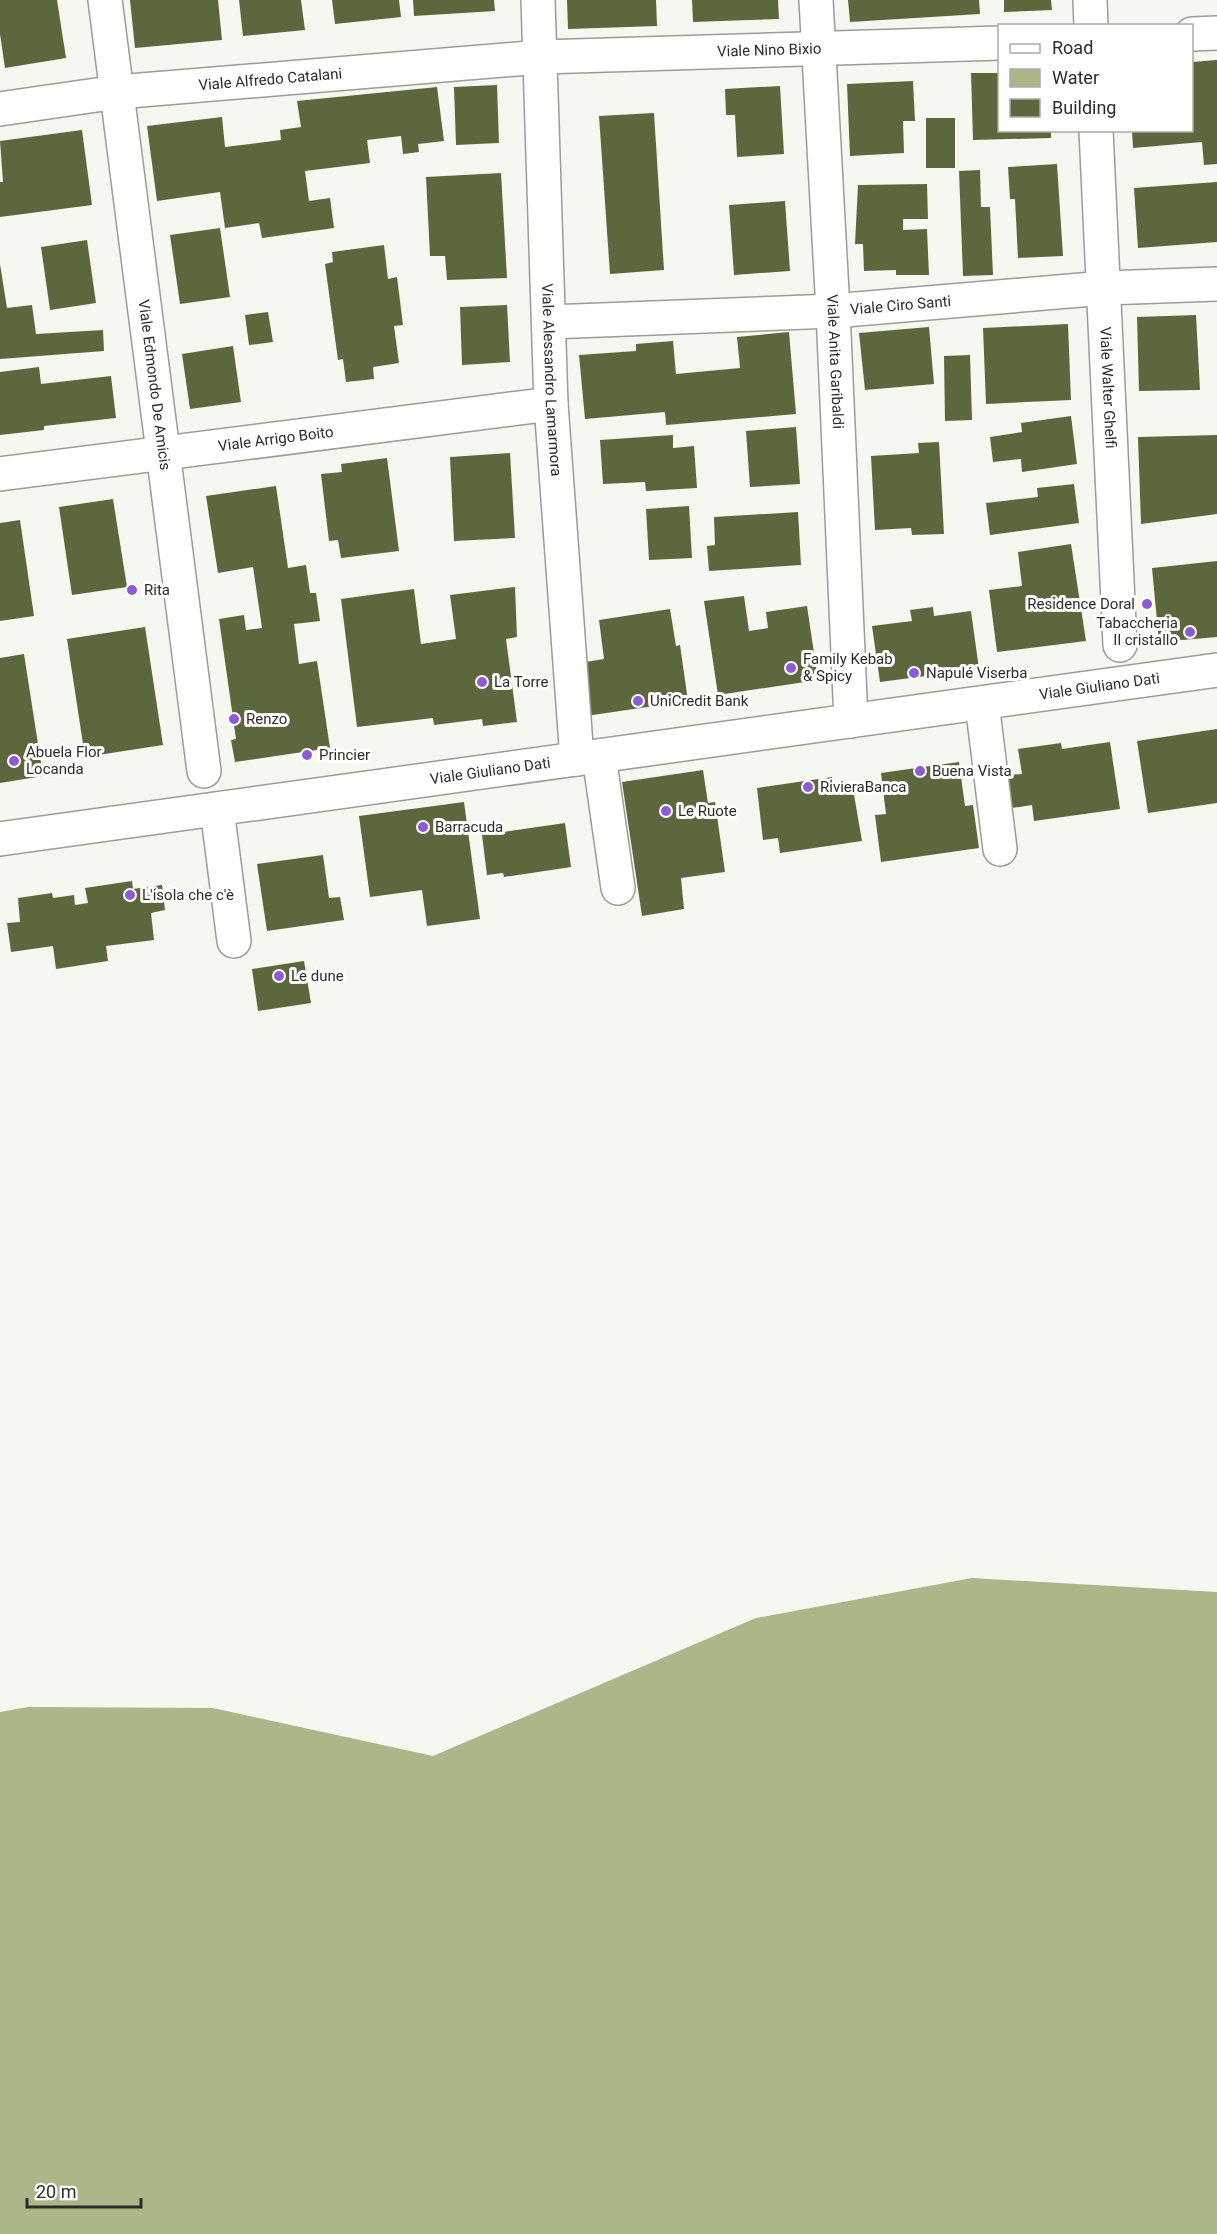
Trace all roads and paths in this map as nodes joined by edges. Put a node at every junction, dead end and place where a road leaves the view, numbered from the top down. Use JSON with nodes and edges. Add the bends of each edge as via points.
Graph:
{"nodes":[{"id":1,"x":105,"y":0,"type":"edge"},
{"id":2,"x":538,"y":0,"type":"edge"},
{"id":3,"x":816,"y":0,"type":"edge"},
{"id":4,"x":1090,"y":0,"type":"edge"},
{"id":5,"x":1091,"y":24,"type":"edge"},
{"id":6,"x":1217,"y":33,"type":"edge"},
{"id":7,"x":1193,"y":34,"type":"edge"},
{"id":8,"x":998,"y":43,"type":"edge"},
{"id":9,"x":819,"y":50,"type":"junction"},
{"id":10,"x":541,"y":57,"type":"junction"},
{"id":11,"x":117,"y":93,"type":"junction"},
{"id":12,"x":0,"y":109,"type":"edge"},
{"id":13,"x":1096,"y":132,"type":"edge"},
{"id":14,"x":1217,"y":284,"type":"edge"},
{"id":15,"x":1105,"y":288,"type":"junction"},
{"id":16,"x":833,"y":311,"type":"junction"},
{"id":17,"x":549,"y":322,"type":"junction"},
{"id":18,"x":551,"y":404,"type":"junction"},
{"id":19,"x":163,"y":453,"type":"junction"},
{"id":20,"x":0,"y":474,"type":"edge"},
{"id":21,"x":1120,"y":645,"type":"dead end"},
{"id":22,"x":1217,"y":670,"type":"edge"},
{"id":23,"x":981,"y":702,"type":"junction"},
{"id":24,"x":851,"y":721,"type":"junction"},
{"id":25,"x":588,"y":757,"type":"junction"},
{"id":26,"x":204,"y":771,"type":"dead end"},
{"id":27,"x":218,"y":809,"type":"junction"},
{"id":28,"x":0,"y":839,"type":"edge"},
{"id":29,"x":1000,"y":849,"type":"dead end"},
{"id":30,"x":618,"y":888,"type":"dead end"},
{"id":31,"x":234,"y":941,"type":"dead end"}],
"edges":[{"from":1,"to":11,"type":"street","name":"Viale Edmondo De Amicis"},
{"from":2,"to":10,"type":"street","name":"Viale Alessandro Lamarmora"},
{"from":3,"to":9,"type":"street","name":"Viale Anita Garibaldi"},
{"from":4,"to":5,"type":"street"},
{"from":6,"to":7,"type":"street"},
{"from":8,"to":9,"type":"street","name":"Viale Nino Bixio"},
{"from":9,"to":10,"type":"street","name":"Viale Nino Bixio"},
{"from":9,"to":16,"type":"street","name":"Viale Anita Garibaldi"},
{"from":10,"to":11,"type":"street","name":"Viale Alfredo Catalani"},
{"from":10,"to":17,"type":"street","name":"Viale Alessandro Lamarmora"},
{"from":11,"to":12,"type":"street","name":"Viale Alfredo Catalani"},
{"from":11,"to":19,"type":"street","name":"Viale Edmondo De Amicis"},
{"from":13,"to":15,"type":"street","name":"Viale Walter Ghelfi"},
{"from":14,"to":15,"type":"street","name":"Viale Ciro Santi"},
{"from":15,"to":16,"type":"street","name":"Viale Ciro Santi"},
{"from":15,"to":21,"type":"street","name":"Viale Walter Ghelfi"},
{"from":16,"to":17,"type":"street","name":"Viale Ciro Santi"},
{"from":16,"to":24,"type":"street","name":"Viale Anita Garibaldi"},
{"from":17,"to":18,"type":"street","name":"Viale Alessandro Lamarmora"},
{"from":18,"to":19,"type":"street","name":"Viale Arrigo Boito"},
{"from":18,"to":25,"type":"street","name":"Viale Alessandro Lamarmora"},
{"from":19,"to":20,"type":"street","name":"Viale Arrigo Boito"},
{"from":19,"to":26,"type":"street","name":"Viale Edmondo De Amicis"},
{"from":22,"to":23,"type":"street","name":"Viale Giuliano Dati"},
{"from":23,"to":24,"type":"street","name":"Viale Giuliano Dati"},
{"from":23,"to":29,"type":"street"},
{"from":24,"to":25,"type":"street","name":"Viale Giuliano Dati"},
{"from":25,"to":27,"type":"street","name":"Viale Giuliano Dati"},
{"from":25,"to":30,"type":"street","name":"Viale Alessandro Lamarmora"},
{"from":27,"to":28,"type":"street","name":"Viale Giuliano Dati"},
{"from":27,"to":31,"type":"street"}]}
